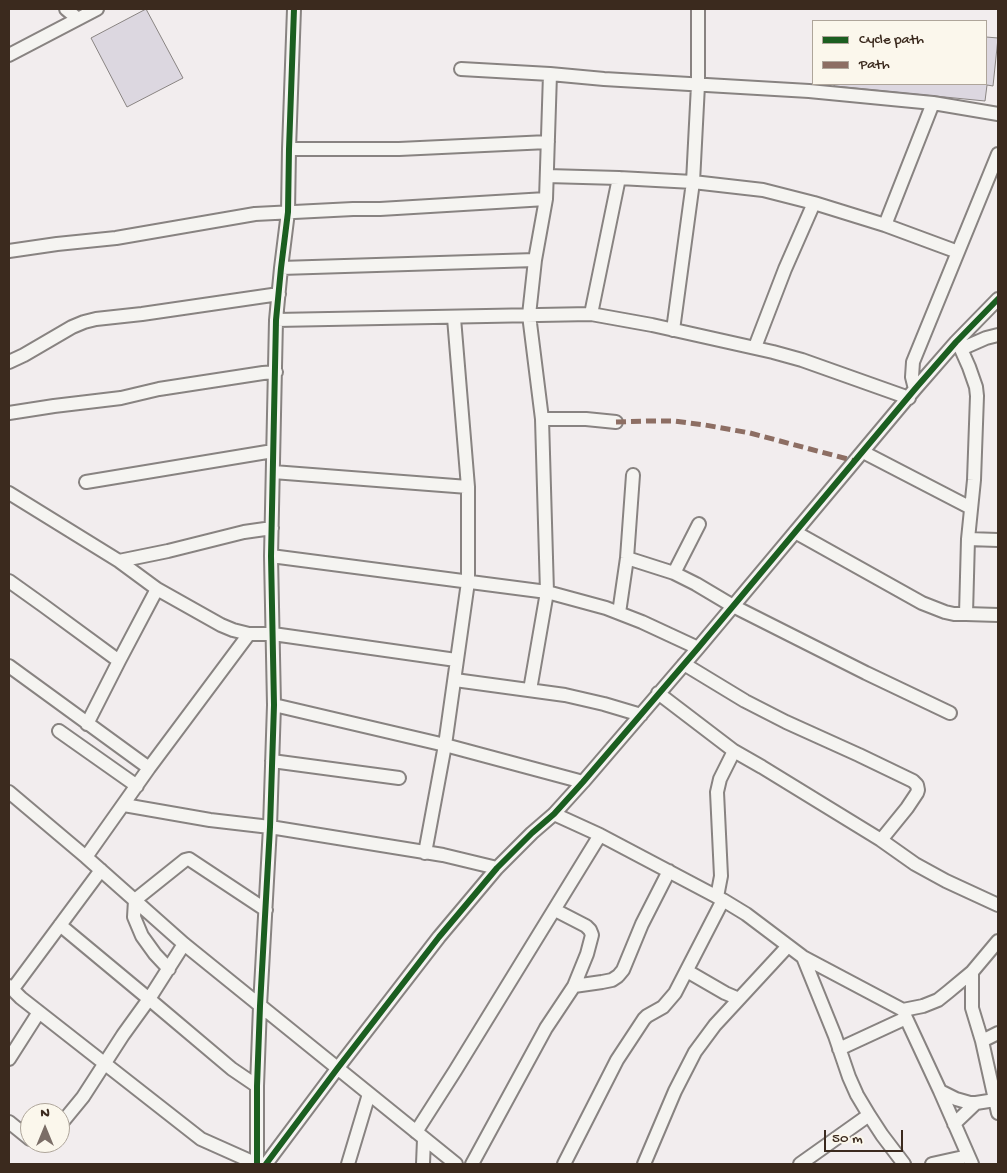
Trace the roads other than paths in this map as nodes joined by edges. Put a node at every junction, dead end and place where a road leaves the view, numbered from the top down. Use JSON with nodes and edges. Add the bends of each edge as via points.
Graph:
{"nodes":[{"id":1,"x":66,"y":9,"type":"edge"},
{"id":2,"x":96,"y":9,"type":"edge"},
{"id":3,"x":294,"y":9,"type":"edge"},
{"id":4,"x":698,"y":9,"type":"edge"},
{"id":5,"x":78,"y":18,"type":"junction"},
{"id":6,"x":9,"y":55,"type":"edge"},
{"id":7,"x":461,"y":69,"type":"dead end"},
{"id":8,"x":550,"y":74,"type":"junction"},
{"id":9,"x":698,"y":85,"type":"junction"},
{"id":10,"x":933,"y":103,"type":"junction"},
{"id":11,"x":998,"y":114,"type":"edge"},
{"id":12,"x":548,"y":142,"type":"junction"},
{"id":13,"x":289,"y":149,"type":"junction"},
{"id":14,"x":998,"y":154,"type":"edge"},
{"id":15,"x":547,"y":176,"type":"junction"},
{"id":16,"x":618,"y":178,"type":"junction"},
{"id":17,"x":693,"y":182,"type":"junction"},
{"id":18,"x":546,"y":199,"type":"junction"},
{"id":19,"x":814,"y":203,"type":"junction"},
{"id":20,"x":288,"y":212,"type":"junction"},
{"id":21,"x":885,"y":225,"type":"junction"},
{"id":22,"x":9,"y":251,"type":"edge"},
{"id":23,"x":958,"y":252,"type":"junction"},
{"id":24,"x":535,"y":260,"type":"junction"},
{"id":25,"x":281,"y":268,"type":"junction"},
{"id":26,"x":279,"y":294,"type":"junction"},
{"id":27,"x":998,"y":298,"type":"edge"},
{"id":28,"x":591,"y":314,"type":"junction"},
{"id":29,"x":529,"y":315,"type":"junction"},
{"id":30,"x":454,"y":318,"type":"junction"},
{"id":31,"x":276,"y":320,"type":"junction"},
{"id":32,"x":673,"y":330,"type":"junction"},
{"id":33,"x":998,"y":335,"type":"edge"},
{"id":34,"x":959,"y":346,"type":"junction"},
{"id":35,"x":755,"y":347,"type":"junction"},
{"id":36,"x":9,"y":362,"type":"edge"},
{"id":37,"x":276,"y":372,"type":"junction"},
{"id":38,"x":912,"y":394,"type":"junction"},
{"id":39,"x":9,"y":413,"type":"edge"},
{"id":40,"x":542,"y":419,"type":"junction"},
{"id":41,"x":616,"y":422,"type":"dead end"},
{"id":42,"x":274,"y":451,"type":"junction"},
{"id":43,"x":863,"y":452,"type":"junction"},
{"id":44,"x":273,"y":472,"type":"junction"},
{"id":45,"x":633,"y":475,"type":"dead end"},
{"id":46,"x":86,"y":482,"type":"dead end"},
{"id":47,"x":468,"y":487,"type":"junction"},
{"id":48,"x":9,"y":493,"type":"edge"},
{"id":49,"x":971,"y":508,"type":"junction"},
{"id":50,"x":698,"y":524,"type":"dead end"},
{"id":51,"x":272,"y":528,"type":"junction"},
{"id":52,"x":795,"y":532,"type":"junction"},
{"id":53,"x":968,"y":539,"type":"junction"},
{"id":54,"x":998,"y":540,"type":"edge"},
{"id":55,"x":271,"y":556,"type":"junction"},
{"id":56,"x":627,"y":558,"type":"junction"},
{"id":57,"x":119,"y":561,"type":"junction"},
{"id":58,"x":674,"y":573,"type":"junction"},
{"id":59,"x":9,"y":582,"type":"edge"},
{"id":60,"x":468,"y":582,"type":"junction"},
{"id":61,"x":157,"y":589,"type":"junction"},
{"id":62,"x":546,"y":592,"type":"junction"},
{"id":63,"x":733,"y":606,"type":"junction"},
{"id":64,"x":619,"y":613,"type":"junction"},
{"id":65,"x":966,"y":614,"type":"junction"},
{"id":66,"x":997,"y":615,"type":"edge"},
{"id":67,"x":249,"y":634,"type":"junction"},
{"id":68,"x":273,"y":634,"type":"junction"},
{"id":69,"x":698,"y":648,"type":"junction"},
{"id":70,"x":456,"y":660,"type":"junction"},
{"id":71,"x":119,"y":661,"type":"junction"},
{"id":72,"x":684,"y":664,"type":"junction"},
{"id":73,"x":9,"y":666,"type":"edge"},
{"id":74,"x":455,"y":680,"type":"junction"},
{"id":75,"x":530,"y":690,"type":"junction"},
{"id":76,"x":658,"y":693,"type":"junction"},
{"id":77,"x":274,"y":705,"type":"junction"},
{"id":78,"x":950,"y":713,"type":"dead end"},
{"id":79,"x":641,"y":715,"type":"junction"},
{"id":80,"x":88,"y":724,"type":"junction"},
{"id":81,"x":59,"y":730,"type":"dead end"},
{"id":82,"x":445,"y":745,"type":"junction"},
{"id":83,"x":734,"y":751,"type":"junction"},
{"id":84,"x":127,"y":752,"type":"junction"},
{"id":85,"x":272,"y":761,"type":"junction"},
{"id":86,"x":149,"y":768,"type":"junction"},
{"id":87,"x":114,"y":770,"type":"junction"},
{"id":88,"x":399,"y":778,"type":"dead end"},
{"id":89,"x":583,"y":782,"type":"junction"},
{"id":90,"x":137,"y":786,"type":"junction"},
{"id":91,"x":9,"y":792,"type":"edge"},
{"id":92,"x":124,"y":805,"type":"junction"},
{"id":93,"x":554,"y":814,"type":"junction"},
{"id":94,"x":270,"y":827,"type":"junction"},
{"id":95,"x":600,"y":835,"type":"junction"},
{"id":96,"x":881,"y":840,"type":"junction"},
{"id":97,"x":426,"y":853,"type":"junction"},
{"id":98,"x":86,"y":857,"type":"junction"},
{"id":99,"x":498,"y":868,"type":"junction"},
{"id":100,"x":101,"y":870,"type":"junction"},
{"id":101,"x":668,"y":871,"type":"junction"},
{"id":102,"x":720,"y":876,"type":"junction"},
{"id":103,"x":720,"y":898,"type":"junction"},
{"id":104,"x":135,"y":900,"type":"junction"},
{"id":105,"x":998,"y":905,"type":"edge"},
{"id":106,"x":736,"y":908,"type":"junction"},
{"id":107,"x":266,"y":910,"type":"junction"},
{"id":108,"x":555,"y":910,"type":"junction"},
{"id":109,"x":60,"y":925,"type":"junction"},
{"id":110,"x":998,"y":941,"type":"edge"},
{"id":111,"x":184,"y":944,"type":"junction"},
{"id":112,"x":788,"y":946,"type":"junction"},
{"id":113,"x":804,"y":957,"type":"junction"},
{"id":114,"x":169,"y":969,"type":"junction"},
{"id":115,"x":687,"y":971,"type":"junction"},
{"id":116,"x":972,"y":972,"type":"junction"},
{"id":117,"x":574,"y":986,"type":"junction"},
{"id":118,"x":10,"y":988,"type":"edge"},
{"id":119,"x":948,"y":992,"type":"junction"},
{"id":120,"x":149,"y":999,"type":"junction"},
{"id":121,"x":739,"y":999,"type":"junction"},
{"id":122,"x":260,"y":1006,"type":"junction"},
{"id":123,"x":972,"y":1008,"type":"junction"},
{"id":124,"x":39,"y":1012,"type":"junction"},
{"id":125,"x":904,"y":1014,"type":"junction"},
{"id":126,"x":998,"y":1033,"type":"edge"},
{"id":127,"x":982,"y":1041,"type":"junction"},
{"id":128,"x":839,"y":1049,"type":"junction"},
{"id":129,"x":9,"y":1059,"type":"edge"},
{"id":130,"x":104,"y":1063,"type":"junction"},
{"id":131,"x":337,"y":1068,"type":"junction"},
{"id":132,"x":257,"y":1086,"type":"junction"},
{"id":133,"x":940,"y":1090,"type":"junction"},
{"id":134,"x":369,"y":1094,"type":"junction"},
{"id":135,"x":995,"y":1100,"type":"junction"},
{"id":136,"x":976,"y":1104,"type":"junction"},
{"id":137,"x":70,"y":1112,"type":"edge"},
{"id":138,"x":998,"y":1113,"type":"edge"},
{"id":139,"x":869,"y":1115,"type":"junction"},
{"id":140,"x":9,"y":1122,"type":"edge"},
{"id":141,"x":954,"y":1124,"type":"junction"},
{"id":142,"x":20,"y":1131,"type":"edge"},
{"id":143,"x":420,"y":1135,"type":"junction"},
{"id":144,"x":970,"y":1160,"type":"edge"},
{"id":145,"x":257,"y":1164,"type":"edge"},
{"id":146,"x":266,"y":1164,"type":"edge"},
{"id":147,"x":348,"y":1164,"type":"edge"},
{"id":148,"x":422,"y":1164,"type":"edge"},
{"id":149,"x":456,"y":1164,"type":"edge"},
{"id":150,"x":472,"y":1164,"type":"edge"},
{"id":151,"x":564,"y":1164,"type":"edge"},
{"id":152,"x":644,"y":1164,"type":"edge"},
{"id":153,"x":800,"y":1164,"type":"edge"},
{"id":154,"x":904,"y":1164,"type":"edge"},
{"id":155,"x":932,"y":1164,"type":"edge"}],
"edges":[{"from":1,"to":5,"type":"street"},
{"from":2,"to":5,"type":"street"},
{"from":3,"to":13,"type":"street"},
{"from":4,"to":9,"type":"street"},
{"from":5,"to":6,"type":"street"},
{"from":7,"to":8,"type":"street"},
{"from":8,"to":9,"type":"street"},
{"from":8,"to":12,"type":"street"},
{"from":9,"to":10,"type":"street"},
{"from":9,"to":17,"type":"street"},
{"from":10,"to":11,"type":"street"},
{"from":10,"to":21,"type":"street"},
{"from":12,"to":13,"type":"street","via":[[399,149]]},
{"from":12,"to":15,"type":"street"},
{"from":13,"to":20,"type":"street"},
{"from":14,"to":23,"type":"street"},
{"from":15,"to":16,"type":"street"},
{"from":15,"to":18,"type":"street"},
{"from":16,"to":17,"type":"street"},
{"from":16,"to":28,"type":"street"},
{"from":17,"to":19,"type":"street","via":[[763,190]]},
{"from":17,"to":32,"type":"street"},
{"from":18,"to":20,"type":"street","via":[[380,210]]},
{"from":18,"to":24,"type":"street"},
{"from":19,"to":21,"type":"street"},
{"from":19,"to":35,"type":"street"},
{"from":20,"to":22,"type":"street","via":[[255,214],[116,238]]},
{"from":20,"to":25,"type":"street"},
{"from":21,"to":23,"type":"street"},
{"from":23,"to":38,"type":"street","via":[[913,362]]},
{"from":24,"to":25,"type":"street"},
{"from":24,"to":29,"type":"street"},
{"from":25,"to":26,"type":"street"},
{"from":26,"to":31,"type":"street"},
{"from":26,"to":36,"type":"street","via":[[84,322]]},
{"from":27,"to":34,"type":"street"},
{"from":28,"to":29,"type":"street"},
{"from":28,"to":32,"type":"street"},
{"from":29,"to":30,"type":"street"},
{"from":29,"to":40,"type":"street"},
{"from":30,"to":31,"type":"street"},
{"from":30,"to":47,"type":"street"},
{"from":31,"to":37,"type":"street"},
{"from":32,"to":35,"type":"street"},
{"from":33,"to":34,"type":"street"},
{"from":34,"to":38,"type":"street"},
{"from":34,"to":49,"type":"street","via":[[977,396]]},
{"from":35,"to":38,"type":"street"},
{"from":37,"to":39,"type":"street"},
{"from":37,"to":42,"type":"street"},
{"from":38,"to":43,"type":"street"},
{"from":40,"to":41,"type":"street"},
{"from":40,"to":62,"type":"street"},
{"from":42,"to":44,"type":"street"},
{"from":42,"to":46,"type":"street"},
{"from":43,"to":49,"type":"street"},
{"from":43,"to":52,"type":"street"},
{"from":44,"to":47,"type":"street"},
{"from":44,"to":51,"type":"street"},
{"from":45,"to":56,"type":"street"},
{"from":47,"to":60,"type":"street"},
{"from":48,"to":57,"type":"street"},
{"from":49,"to":53,"type":"street"},
{"from":50,"to":58,"type":"street"},
{"from":51,"to":55,"type":"street"},
{"from":51,"to":57,"type":"street"},
{"from":52,"to":63,"type":"street"},
{"from":52,"to":65,"type":"street","via":[[922,603],[945,612]]},
{"from":53,"to":54,"type":"street"},
{"from":53,"to":65,"type":"street"},
{"from":55,"to":60,"type":"street"},
{"from":55,"to":68,"type":"street"},
{"from":56,"to":58,"type":"street"},
{"from":56,"to":64,"type":"street"},
{"from":57,"to":61,"type":"street"},
{"from":58,"to":63,"type":"street"},
{"from":59,"to":71,"type":"street"},
{"from":60,"to":62,"type":"street"},
{"from":60,"to":70,"type":"street"},
{"from":61,"to":67,"type":"street","via":[[221,625]]},
{"from":61,"to":71,"type":"street"},
{"from":62,"to":64,"type":"street"},
{"from":62,"to":75,"type":"street"},
{"from":63,"to":69,"type":"street"},
{"from":63,"to":78,"type":"street"},
{"from":64,"to":69,"type":"street"},
{"from":65,"to":66,"type":"street"},
{"from":67,"to":68,"type":"street"},
{"from":67,"to":86,"type":"street"},
{"from":68,"to":70,"type":"street"},
{"from":68,"to":77,"type":"street"},
{"from":69,"to":72,"type":"street"},
{"from":70,"to":74,"type":"street"},
{"from":71,"to":80,"type":"street"},
{"from":72,"to":76,"type":"street"},
{"from":72,"to":96,"type":"street","via":[[786,722],[913,781],[917,785],[917,793]]},
{"from":73,"to":80,"type":"street"},
{"from":74,"to":75,"type":"street"},
{"from":74,"to":82,"type":"street"},
{"from":75,"to":79,"type":"street"},
{"from":76,"to":79,"type":"street"},
{"from":76,"to":83,"type":"street"},
{"from":77,"to":82,"type":"street"},
{"from":77,"to":85,"type":"street"},
{"from":79,"to":89,"type":"street"},
{"from":80,"to":84,"type":"street"},
{"from":81,"to":87,"type":"street"},
{"from":82,"to":89,"type":"street"},
{"from":82,"to":97,"type":"street"},
{"from":83,"to":96,"type":"street"},
{"from":83,"to":102,"type":"street","via":[[717,792]]},
{"from":84,"to":86,"type":"street"},
{"from":84,"to":87,"type":"street"},
{"from":85,"to":88,"type":"street"},
{"from":85,"to":94,"type":"street"},
{"from":86,"to":90,"type":"street"},
{"from":87,"to":90,"type":"street"},
{"from":89,"to":93,"type":"street"},
{"from":90,"to":92,"type":"street"},
{"from":91,"to":98,"type":"street"},
{"from":92,"to":94,"type":"street"},
{"from":92,"to":98,"type":"street"},
{"from":93,"to":95,"type":"street"},
{"from":93,"to":99,"type":"street"},
{"from":94,"to":97,"type":"street"},
{"from":94,"to":107,"type":"street"},
{"from":95,"to":101,"type":"street"},
{"from":95,"to":108,"type":"street"},
{"from":96,"to":105,"type":"street","via":[[931,873]]},
{"from":97,"to":99,"type":"street"},
{"from":98,"to":100,"type":"street"},
{"from":99,"to":131,"type":"street"},
{"from":100,"to":104,"type":"street"},
{"from":100,"to":109,"type":"street"},
{"from":101,"to":103,"type":"street"},
{"from":101,"to":117,"type":"street","via":[[623,970],[612,980]]},
{"from":102,"to":103,"type":"street"},
{"from":102,"to":106,"type":"street"},
{"from":103,"to":106,"type":"street"},
{"from":103,"to":115,"type":"street"},
{"from":104,"to":107,"type":"street","via":[[189,859]]},
{"from":104,"to":111,"type":"street"},
{"from":104,"to":114,"type":"street","via":[[134,917],[142,936]]},
{"from":106,"to":112,"type":"street"},
{"from":107,"to":122,"type":"street"},
{"from":108,"to":117,"type":"street","via":[[586,926],[592,935],[588,954]]},
{"from":108,"to":143,"type":"street"},
{"from":109,"to":118,"type":"street"},
{"from":109,"to":120,"type":"street"},
{"from":110,"to":116,"type":"street"},
{"from":111,"to":114,"type":"street"},
{"from":111,"to":122,"type":"street"},
{"from":112,"to":113,"type":"street"},
{"from":112,"to":121,"type":"street"},
{"from":113,"to":125,"type":"street"},
{"from":113,"to":128,"type":"street"},
{"from":114,"to":120,"type":"street"},
{"from":115,"to":121,"type":"street"},
{"from":115,"to":151,"type":"street","via":[[671,999],[647,1016],[617,1060]]},
{"from":116,"to":119,"type":"street"},
{"from":116,"to":123,"type":"street"},
{"from":117,"to":150,"type":"street","via":[[546,1028]]},
{"from":118,"to":124,"type":"street"},
{"from":119,"to":123,"type":"street"},
{"from":119,"to":125,"type":"street","via":[[938,1000]]},
{"from":120,"to":130,"type":"street"},
{"from":120,"to":132,"type":"street"},
{"from":121,"to":152,"type":"street","via":[[695,1052]]},
{"from":122,"to":131,"type":"street"},
{"from":122,"to":132,"type":"street"},
{"from":123,"to":127,"type":"street"},
{"from":124,"to":129,"type":"street"},
{"from":124,"to":130,"type":"street"},
{"from":125,"to":128,"type":"street"},
{"from":125,"to":133,"type":"street"},
{"from":126,"to":127,"type":"street"},
{"from":127,"to":135,"type":"street"},
{"from":128,"to":139,"type":"street","via":[[852,1086]]},
{"from":130,"to":137,"type":"street"},
{"from":130,"to":145,"type":"street","via":[[201,1139]]},
{"from":131,"to":134,"type":"street"},
{"from":131,"to":146,"type":"street"},
{"from":132,"to":145,"type":"street"},
{"from":133,"to":136,"type":"street"},
{"from":133,"to":141,"type":"street"},
{"from":134,"to":143,"type":"street"},
{"from":134,"to":147,"type":"street"},
{"from":135,"to":136,"type":"street"},
{"from":135,"to":138,"type":"street"},
{"from":136,"to":141,"type":"street"},
{"from":139,"to":153,"type":"street"},
{"from":139,"to":154,"type":"street"},
{"from":140,"to":142,"type":"street"},
{"from":141,"to":144,"type":"street"},
{"from":143,"to":148,"type":"street"},
{"from":143,"to":149,"type":"street"},
{"from":144,"to":155,"type":"street"}]}
